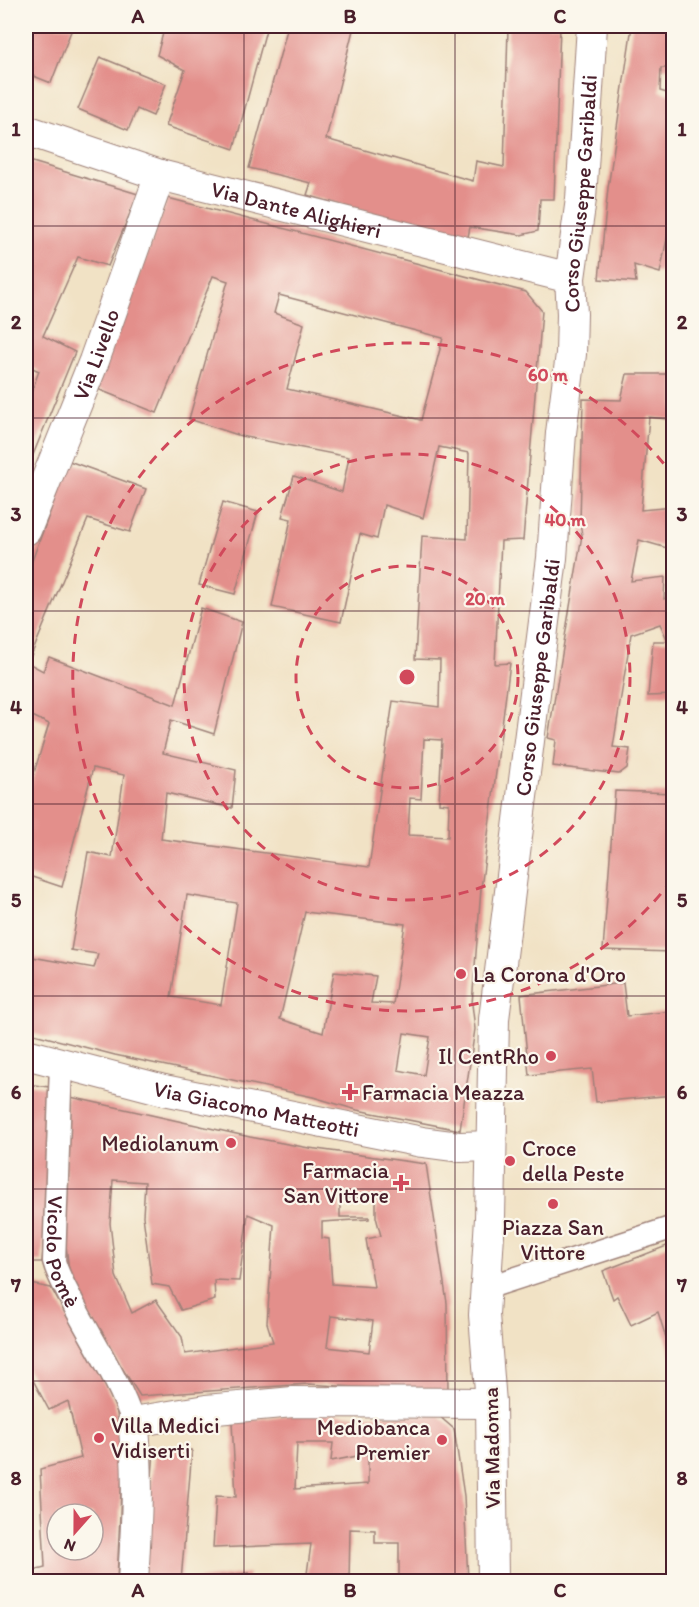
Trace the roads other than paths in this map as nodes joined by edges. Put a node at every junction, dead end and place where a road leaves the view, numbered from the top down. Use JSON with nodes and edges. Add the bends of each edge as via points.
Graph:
{"nodes":[{"id":1,"x":592,"y":26,"type":"edge"},
{"id":2,"x":26,"y":130,"type":"edge"},
{"id":3,"x":160,"y":175,"type":"junction"},
{"id":4,"x":570,"y":278,"type":"junction"},
{"id":5,"x":26,"y":530,"type":"edge"},
{"id":6,"x":26,"y":1054,"type":"edge"},
{"id":7,"x":61,"y":1064,"type":"junction"},
{"id":8,"x":491,"y":1146,"type":"junction"},
{"id":9,"x":674,"y":1227,"type":"edge"},
{"id":10,"x":485,"y":1302,"type":"junction"},
{"id":11,"x":492,"y":1403,"type":"junction"},
{"id":12,"x":134,"y":1422,"type":"junction"},
{"id":13,"x":133,"y":1581,"type":"edge"},
{"id":14,"x":493,"y":1581,"type":"edge"}],
"edges":[{"from":1,"to":4,"type":"street","name":"Corso Giuseppe Garibaldi","via":[[581,199]]},
{"from":2,"to":3,"type":"street","name":"Via Dante Alighieri"},
{"from":3,"to":4,"type":"street","name":"Via Dante Alighieri"},
{"from":3,"to":5,"type":"street","name":"Via Livello","via":[[94,361]]},
{"from":4,"to":8,"type":"street","name":"Corso Giuseppe Garibaldi","via":[[571,354],[552,558],[494,1019]]},
{"from":6,"to":7,"type":"street","name":"Via Giacomo Matteotti"},
{"from":7,"to":8,"type":"street","name":"Via Giacomo Matteotti","via":[[164,1090],[422,1142]]},
{"from":7,"to":12,"type":"street","name":"Vicolo Pomè","via":[[54,1261]]},
{"from":8,"to":10,"type":"street"},
{"from":9,"to":10,"type":"street"},
{"from":10,"to":11,"type":"street","name":"Via Madonna"},
{"from":11,"to":12,"type":"street","via":[[293,1402]]},
{"from":11,"to":14,"type":"street","name":"Via Madonna"},
{"from":12,"to":13,"type":"street","name":"Vicolo Pomè","via":[[137,1449]]}]}
